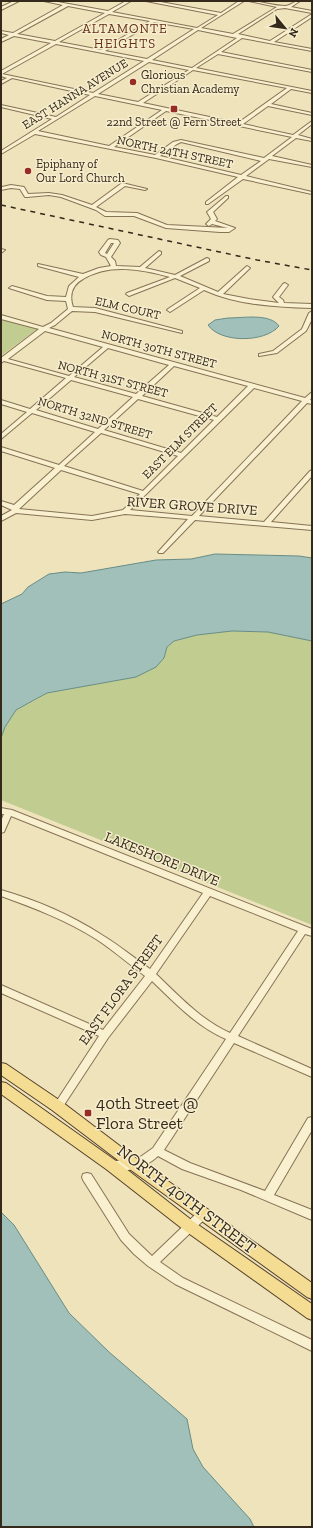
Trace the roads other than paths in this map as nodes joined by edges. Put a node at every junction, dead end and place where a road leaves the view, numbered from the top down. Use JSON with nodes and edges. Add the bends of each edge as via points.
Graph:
{"nodes":[{"id":1,"x":17,"y":1,"type":"edge"},
{"id":2,"x":46,"y":1,"type":"edge"},
{"id":3,"x":127,"y":1,"type":"edge"},
{"id":4,"x":148,"y":1,"type":"edge"},
{"id":5,"x":242,"y":1,"type":"edge"},
{"id":6,"x":250,"y":1,"type":"edge"},
{"id":7,"x":298,"y":1,"type":"edge"},
{"id":8,"x":67,"y":5,"type":"junction"},
{"id":9,"x":284,"y":7,"type":"junction"},
{"id":10,"x":1,"y":10,"type":"edge"},
{"id":11,"x":108,"y":13,"type":"junction"},
{"id":12,"x":312,"y":13,"type":"edge"},
{"id":13,"x":221,"y":14,"type":"junction"},
{"id":14,"x":153,"y":21,"type":"junction"},
{"id":15,"x":197,"y":29,"type":"junction"},
{"id":16,"x":1,"y":32,"type":"edge"},
{"id":17,"x":14,"y":34,"type":"junction"},
{"id":18,"x":238,"y":36,"type":"junction"},
{"id":19,"x":1,"y":41,"type":"edge"},
{"id":20,"x":271,"y":42,"type":"junction"},
{"id":21,"x":57,"y":43,"type":"junction"},
{"id":22,"x":312,"y":50,"type":"edge"},
{"id":23,"x":102,"y":51,"type":"junction"},
{"id":24,"x":217,"y":53,"type":"junction"},
{"id":25,"x":147,"y":60,"type":"junction"},
{"id":26,"x":192,"y":69,"type":"junction"},
{"id":27,"x":312,"y":71,"type":"edge"},
{"id":28,"x":1,"y":74,"type":"edge"},
{"id":29,"x":12,"y":77,"type":"junction"},
{"id":30,"x":1,"y":83,"type":"edge"},
{"id":31,"x":290,"y":88,"type":"junction"},
{"id":32,"x":312,"y":92,"type":"edge"},
{"id":33,"x":93,"y":94,"type":"junction"},
{"id":34,"x":139,"y":104,"type":"junction"},
{"id":35,"x":268,"y":105,"type":"junction"},
{"id":36,"x":1,"y":106,"type":"edge"},
{"id":37,"x":166,"y":110,"type":"junction"},
{"id":38,"x":312,"y":114,"type":"edge"},
{"id":39,"x":56,"y":118,"type":"junction"},
{"id":40,"x":312,"y":122,"type":"edge"},
{"id":41,"x":239,"y":125,"type":"junction"},
{"id":42,"x":34,"y":132,"type":"junction"},
{"id":43,"x":295,"y":136,"type":"junction"},
{"id":44,"x":312,"y":140,"type":"edge"},
{"id":45,"x":109,"y":148,"type":"junction"},
{"id":46,"x":1,"y":153,"type":"edge"},
{"id":47,"x":156,"y":157,"type":"junction"},
{"id":48,"x":266,"y":158,"type":"junction"},
{"id":49,"x":312,"y":166,"type":"edge"},
{"id":50,"x":242,"y":176,"type":"junction"},
{"id":51,"x":145,"y":188,"type":"dead end"},
{"id":52,"x":1,"y":189,"type":"edge"},
{"id":53,"x":312,"y":192,"type":"edge"},
{"id":54,"x":226,"y":197,"type":"dead end"},
{"id":55,"x":208,"y":204,"type":"dead end"},
{"id":56,"x":92,"y":207,"type":"junction"},
{"id":57,"x":212,"y":222,"type":"junction"},
{"id":58,"x":203,"y":230,"type":"junction"},
{"id":59,"x":117,"y":243,"type":"dead end"},
{"id":60,"x":159,"y":253,"type":"dead end"},
{"id":61,"x":207,"y":260,"type":"dead end"},
{"id":62,"x":40,"y":265,"type":"dead end"},
{"id":63,"x":114,"y":267,"type":"junction"},
{"id":64,"x":142,"y":268,"type":"junction"},
{"id":65,"x":247,"y":268,"type":"dead end"},
{"id":66,"x":83,"y":276,"type":"junction"},
{"id":67,"x":174,"y":277,"type":"junction"},
{"id":68,"x":285,"y":285,"type":"dead end"},
{"id":69,"x":12,"y":288,"type":"dead end"},
{"id":70,"x":201,"y":289,"type":"junction"},
{"id":71,"x":129,"y":294,"type":"dead end"},
{"id":72,"x":219,"y":294,"type":"junction"},
{"id":73,"x":67,"y":299,"type":"junction"},
{"id":74,"x":282,"y":305,"type":"junction"},
{"id":75,"x":312,"y":306,"type":"edge"},
{"id":76,"x":71,"y":310,"type":"junction"},
{"id":77,"x":170,"y":310,"type":"dead end"},
{"id":78,"x":312,"y":313,"type":"edge"},
{"id":79,"x":1,"y":317,"type":"edge"},
{"id":80,"x":45,"y":329,"type":"junction"},
{"id":81,"x":180,"y":332,"type":"dead end"},
{"id":82,"x":107,"y":346,"type":"junction"},
{"id":83,"x":261,"y":355,"type":"dead end"},
{"id":84,"x":2,"y":360,"type":"edge"},
{"id":85,"x":173,"y":364,"type":"junction"},
{"id":86,"x":69,"y":378,"type":"junction"},
{"id":87,"x":252,"y":386,"type":"junction"},
{"id":88,"x":312,"y":394,"type":"edge"},
{"id":89,"x":137,"y":396,"type":"junction"},
{"id":90,"x":309,"y":401,"type":"edge"},
{"id":91,"x":1,"y":402,"type":"edge"},
{"id":92,"x":32,"y":411,"type":"junction"},
{"id":93,"x":218,"y":419,"type":"junction"},
{"id":94,"x":99,"y":431,"type":"junction"},
{"id":95,"x":1,"y":438,"type":"edge"},
{"id":96,"x":1,"y":449,"type":"edge"},
{"id":97,"x":182,"y":455,"type":"junction"},
{"id":98,"x":58,"y":468,"type":"junction"},
{"id":99,"x":312,"y":472,"type":"edge"},
{"id":100,"x":144,"y":493,"type":"junction"},
{"id":101,"x":1,"y":503,"type":"edge"},
{"id":102,"x":16,"y":510,"type":"junction"},
{"id":103,"x":125,"y":512,"type":"junction"},
{"id":104,"x":195,"y":517,"type":"junction"},
{"id":105,"x":1,"y":519,"type":"edge"},
{"id":106,"x":267,"y":523,"type":"junction"},
{"id":107,"x":312,"y":528,"type":"edge"},
{"id":108,"x":161,"y":552,"type":"dead end"},
{"id":109,"x":5,"y":811,"type":"edge"},
{"id":110,"x":1,"y":830,"type":"edge"},
{"id":111,"x":209,"y":891,"type":"junction"},
{"id":112,"x":1,"y":893,"type":"edge"},
{"id":113,"x":308,"y":931,"type":"edge"},
{"id":114,"x":151,"y":974,"type":"junction"},
{"id":115,"x":1,"y":989,"type":"edge"},
{"id":116,"x":105,"y":1035,"type":"junction"},
{"id":117,"x":233,"y":1038,"type":"junction"},
{"id":118,"x":1,"y":1068,"type":"edge"},
{"id":119,"x":312,"y":1073,"type":"edge"},
{"id":120,"x":1,"y":1086,"type":"edge"},
{"id":121,"x":57,"y":1106,"type":"junction"},
{"id":122,"x":312,"y":1121,"type":"edge"},
{"id":123,"x":157,"y":1151,"type":"junction"},
{"id":124,"x":112,"y":1165,"type":"junction"},
{"id":125,"x":136,"y":1166,"type":"junction"},
{"id":126,"x":87,"y":1177,"type":"dead end"},
{"id":127,"x":268,"y":1196,"type":"junction"},
{"id":128,"x":202,"y":1214,"type":"junction"},
{"id":129,"x":312,"y":1215,"type":"edge"},
{"id":130,"x":189,"y":1226,"type":"junction"},
{"id":131,"x":152,"y":1263,"type":"junction"},
{"id":132,"x":312,"y":1292,"type":"edge"},
{"id":133,"x":312,"y":1313,"type":"edge"},
{"id":134,"x":312,"y":1346,"type":"edge"}],
"edges":[{"from":1,"to":10,"type":"street"},
{"from":2,"to":8,"type":"street"},
{"from":3,"to":11,"type":"street"},
{"from":4,"to":13,"type":"street"},
{"from":5,"to":13,"type":"street","name":"EAST HANNA AVENUE"},
{"from":6,"to":9,"type":"street"},
{"from":7,"to":9,"type":"street"},
{"from":8,"to":11,"type":"street"},
{"from":8,"to":17,"type":"street"},
{"from":9,"to":12,"type":"street"},
{"from":9,"to":18,"type":"street","via":[[276,8],[235,34]]},
{"from":11,"to":14,"type":"street"},
{"from":11,"to":21,"type":"street"},
{"from":12,"to":20,"type":"street"},
{"from":13,"to":15,"type":"street","name":"EAST HANNA AVENUE"},
{"from":14,"to":15,"type":"street"},
{"from":14,"to":23,"type":"street"},
{"from":15,"to":18,"type":"street"},
{"from":15,"to":25,"type":"street","name":"EAST HANNA AVENUE"},
{"from":16,"to":17,"type":"street"},
{"from":17,"to":19,"type":"street"},
{"from":17,"to":21,"type":"street"},
{"from":18,"to":20,"type":"street"},
{"from":18,"to":24,"type":"street","via":[[240,38]]},
{"from":20,"to":22,"type":"street"},
{"from":21,"to":23,"type":"street"},
{"from":21,"to":28,"type":"street"},
{"from":23,"to":25,"type":"street"},
{"from":24,"to":26,"type":"street"},
{"from":24,"to":27,"type":"street"},
{"from":25,"to":26,"type":"street"},
{"from":25,"to":33,"type":"street","name":"EAST HANNA AVENUE"},
{"from":26,"to":31,"type":"street"},
{"from":26,"to":34,"type":"street"},
{"from":28,"to":29,"type":"street"},
{"from":29,"to":30,"type":"street"},
{"from":29,"to":33,"type":"street"},
{"from":31,"to":32,"type":"street"},
{"from":31,"to":35,"type":"street"},
{"from":33,"to":34,"type":"street"},
{"from":33,"to":39,"type":"street","name":"EAST HANNA AVENUE"},
{"from":34,"to":37,"type":"street"},
{"from":35,"to":38,"type":"street"},
{"from":35,"to":41,"type":"street"},
{"from":36,"to":39,"type":"street"},
{"from":37,"to":41,"type":"street"},
{"from":37,"to":45,"type":"street"},
{"from":39,"to":42,"type":"street","name":"EAST HANNA AVENUE"},
{"from":40,"to":43,"type":"street"},
{"from":41,"to":43,"type":"street"},
{"from":42,"to":45,"type":"street","name":"NORTH 24TH STREET"},
{"from":42,"to":46,"type":"street","name":"EAST HANNA AVENUE"},
{"from":43,"to":44,"type":"street"},
{"from":43,"to":48,"type":"street"},
{"from":45,"to":47,"type":"street","name":"NORTH 24TH STREET"},
{"from":47,"to":48,"type":"street","via":[[181,141]]},
{"from":47,"to":50,"type":"street","name":"NORTH 24TH STREET"},
{"from":48,"to":49,"type":"street"},
{"from":48,"to":50,"type":"street"},
{"from":50,"to":53,"type":"street","name":"NORTH 24TH STREET"},
{"from":50,"to":55,"type":"street"},
{"from":51,"to":56,"type":"street","via":[[124,184]]},
{"from":52,"to":56,"type":"street","via":[[17,187],[25,191],[27,196],[54,194]]},
{"from":54,"to":57,"type":"street","via":[[210,212],[214,219]]},
{"from":56,"to":58,"type":"street","via":[[105,214],[136,214],[166,226]]},
{"from":57,"to":58,"type":"street"},
{"from":57,"to":58,"type":"street","via":[[232,228]]},
{"from":59,"to":63,"type":"street","via":[[109,256]]},
{"from":60,"to":64,"type":"street"},
{"from":61,"to":67,"type":"street"},
{"from":62,"to":66,"type":"street"},
{"from":63,"to":64,"type":"street"},
{"from":63,"to":66,"type":"street"},
{"from":64,"to":67,"type":"street"},
{"from":65,"to":72,"type":"street"},
{"from":66,"to":73,"type":"street","via":[[74,283]]},
{"from":67,"to":70,"type":"street","via":[[186,286]]},
{"from":67,"to":71,"type":"street"},
{"from":68,"to":74,"type":"street","via":[[276,297]]},
{"from":69,"to":73,"type":"street","via":[[47,298]]},
{"from":70,"to":72,"type":"street"},
{"from":70,"to":77,"type":"street"},
{"from":72,"to":74,"type":"street"},
{"from":73,"to":76,"type":"street"},
{"from":74,"to":75,"type":"street"},
{"from":76,"to":80,"type":"street"},
{"from":76,"to":81,"type":"street","name":"ELM COURT","via":[[95,310]]},
{"from":78,"to":83,"type":"street","via":[[304,330],[275,352]]},
{"from":79,"to":80,"type":"street","name":"NORTH 30TH STREET"},
{"from":80,"to":82,"type":"street","name":"NORTH 30TH STREET"},
{"from":80,"to":84,"type":"street"},
{"from":82,"to":85,"type":"street","name":"NORTH 30TH STREET"},
{"from":82,"to":86,"type":"street"},
{"from":84,"to":86,"type":"street","name":"NORTH 31ST STREET"},
{"from":85,"to":87,"type":"street","name":"NORTH 30TH STREET"},
{"from":85,"to":89,"type":"street"},
{"from":86,"to":89,"type":"street","name":"NORTH 31ST STREET"},
{"from":86,"to":92,"type":"street"},
{"from":87,"to":90,"type":"street","name":"NORTH 30TH STREET"},
{"from":87,"to":93,"type":"street","name":"EAST ELM STREET"},
{"from":88,"to":90,"type":"street"},
{"from":89,"to":93,"type":"street","name":"NORTH 31ST STREET"},
{"from":89,"to":94,"type":"street"},
{"from":90,"to":104,"type":"street"},
{"from":91,"to":92,"type":"street","name":"NORTH 32ND STREET"},
{"from":92,"to":94,"type":"street","name":"NORTH 32ND STREET"},
{"from":92,"to":95,"type":"street"},
{"from":93,"to":97,"type":"street","name":"EAST ELM STREET"},
{"from":94,"to":97,"type":"street","name":"NORTH 32ND STREET"},
{"from":94,"to":98,"type":"street"},
{"from":96,"to":98,"type":"street"},
{"from":97,"to":100,"type":"street","name":"EAST ELM STREET"},
{"from":98,"to":100,"type":"street"},
{"from":98,"to":102,"type":"street"},
{"from":99,"to":106,"type":"street"},
{"from":100,"to":103,"type":"street","name":"EAST ELM STREET"},
{"from":101,"to":102,"type":"street","name":"RIVER GROVE DRIVE"},
{"from":102,"to":103,"type":"street","name":"RIVER GROVE DRIVE","via":[[92,518]]},
{"from":102,"to":105,"type":"street"},
{"from":103,"to":104,"type":"street","name":"RIVER GROVE DRIVE"},
{"from":104,"to":106,"type":"street","name":"RIVER GROVE DRIVE"},
{"from":104,"to":108,"type":"street"},
{"from":106,"to":107,"type":"street","name":"RIVER GROVE DRIVE"},
{"from":109,"to":110,"type":"street"},
{"from":109,"to":111,"type":"street","name":"LAKESHORE DRIVE"},
{"from":111,"to":113,"type":"street","name":"LAKESHORE DRIVE"},
{"from":111,"to":114,"type":"street","name":"EAST FLORA STREET"},
{"from":112,"to":114,"type":"street","via":[[65,918],[98,937]]},
{"from":113,"to":117,"type":"street"},
{"from":114,"to":116,"type":"street","name":"EAST FLORA STREET"},
{"from":114,"to":117,"type":"street","via":[[205,1024]]},
{"from":115,"to":116,"type":"street"},
{"from":116,"to":121,"type":"street","name":"EAST FLORA STREET"},
{"from":117,"to":119,"type":"street"},
{"from":117,"to":123,"type":"street"},
{"from":118,"to":121,"type":"main road","name":"NORTH 40TH STREET"},
{"from":120,"to":124,"type":"main road","name":"NORTH 40TH STREET"},
{"from":121,"to":125,"type":"main road","name":"NORTH 40TH STREET"},
{"from":122,"to":127,"type":"street"},
{"from":123,"to":125,"type":"street"},
{"from":123,"to":127,"type":"street","via":[[186,1166]]},
{"from":124,"to":125,"type":"street"},
{"from":124,"to":130,"type":"main road","name":"NORTH 40TH STREET"},
{"from":125,"to":128,"type":"main road","name":"NORTH 40TH STREET"},
{"from":126,"to":131,"type":"street","via":[[125,1237]]},
{"from":127,"to":129,"type":"street"},
{"from":128,"to":130,"type":"street"},
{"from":128,"to":132,"type":"main road","name":"NORTH 40TH STREET"},
{"from":130,"to":131,"type":"street"},
{"from":130,"to":133,"type":"main road","name":"NORTH 40TH STREET"},
{"from":131,"to":134,"type":"street","via":[[179,1281]]}]}
